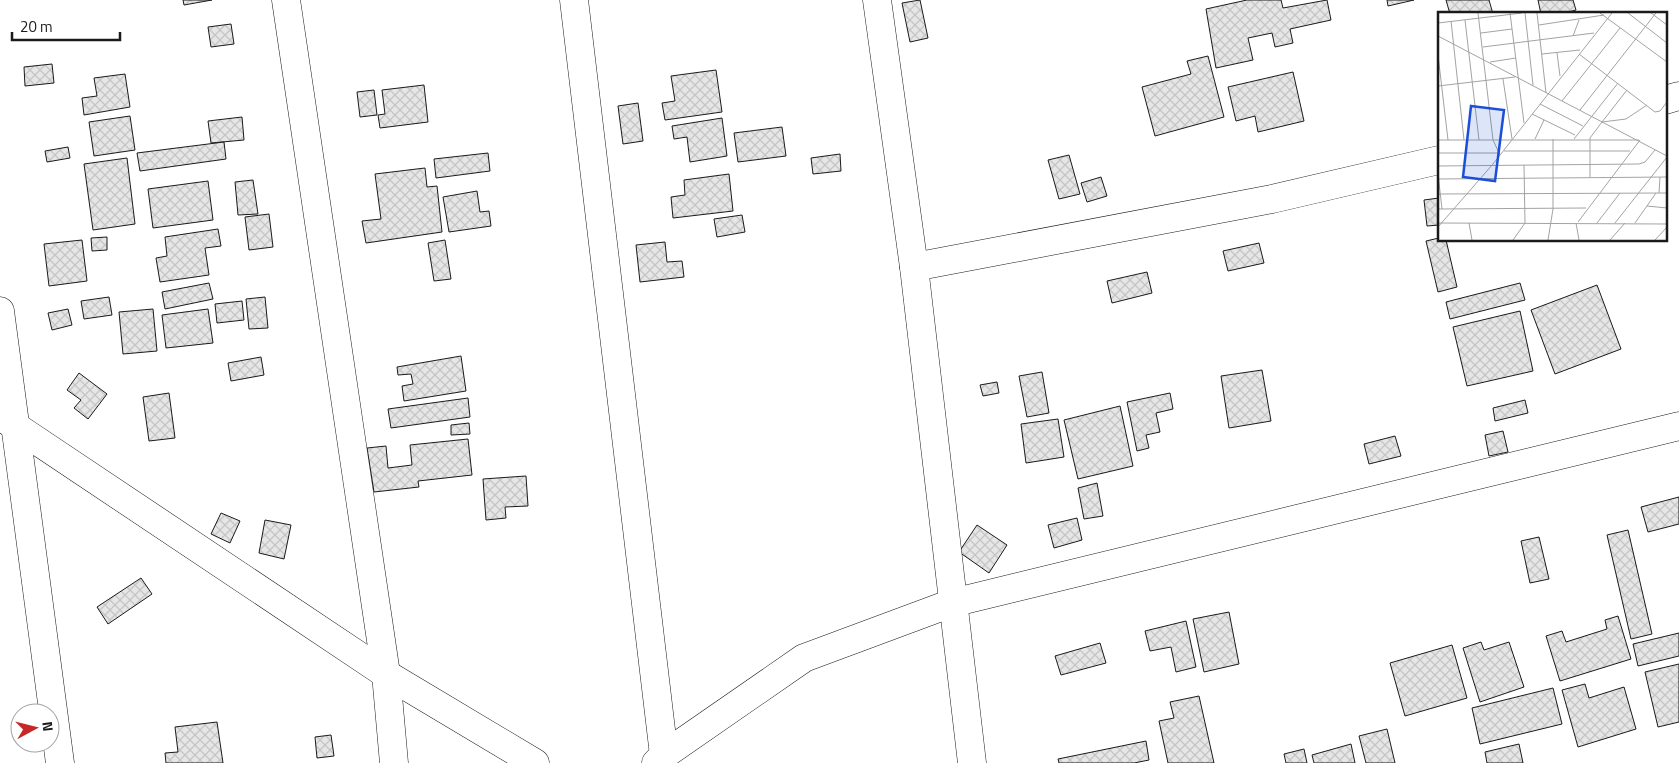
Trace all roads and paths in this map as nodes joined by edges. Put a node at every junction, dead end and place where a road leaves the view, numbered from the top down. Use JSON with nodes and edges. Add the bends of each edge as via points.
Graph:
{"nodes":[{"id":1,"x":286,"y":0,"type":"edge"},
{"id":2,"x":574,"y":0,"type":"edge"},
{"id":3,"x":877,"y":0,"type":"edge"},
{"id":4,"x":1679,"y":96,"type":"edge"},
{"id":5,"x":1666,"y":100,"type":"edge"},
{"id":6,"x":1438,"y":160,"type":"edge"},
{"id":7,"x":914,"y":267,"type":"junction"},
{"id":8,"x":0,"y":311,"type":"edge"},
{"id":9,"x":7,"y":420,"type":"edge"},
{"id":10,"x":1679,"y":426,"type":"edge"},
{"id":11,"x":952,"y":603,"type":"junction"},
{"id":12,"x":386,"y":674,"type":"junction"},
{"id":13,"x":660,"y":759,"type":"edge"},
{"id":14,"x":60,"y":763,"type":"edge"},
{"id":15,"x":394,"y":763,"type":"edge"},
{"id":16,"x":535,"y":763,"type":"edge"},
{"id":17,"x":972,"y":763,"type":"edge"}],
"edges":[{"from":1,"to":12,"type":"street"},
{"from":2,"to":13,"type":"street"},
{"from":3,"to":7,"type":"street"},
{"from":4,"to":5,"type":"street"},
{"from":6,"to":7,"type":"street","via":[[1272,199]]},
{"from":7,"to":11,"type":"street"},
{"from":8,"to":9,"type":"street"},
{"from":9,"to":12,"type":"street"},
{"from":9,"to":14,"type":"street"},
{"from":10,"to":11,"type":"street"},
{"from":11,"to":13,"type":"street","via":[[804,658]]},
{"from":11,"to":17,"type":"street"},
{"from":12,"to":15,"type":"street"},
{"from":12,"to":16,"type":"street"}]}
